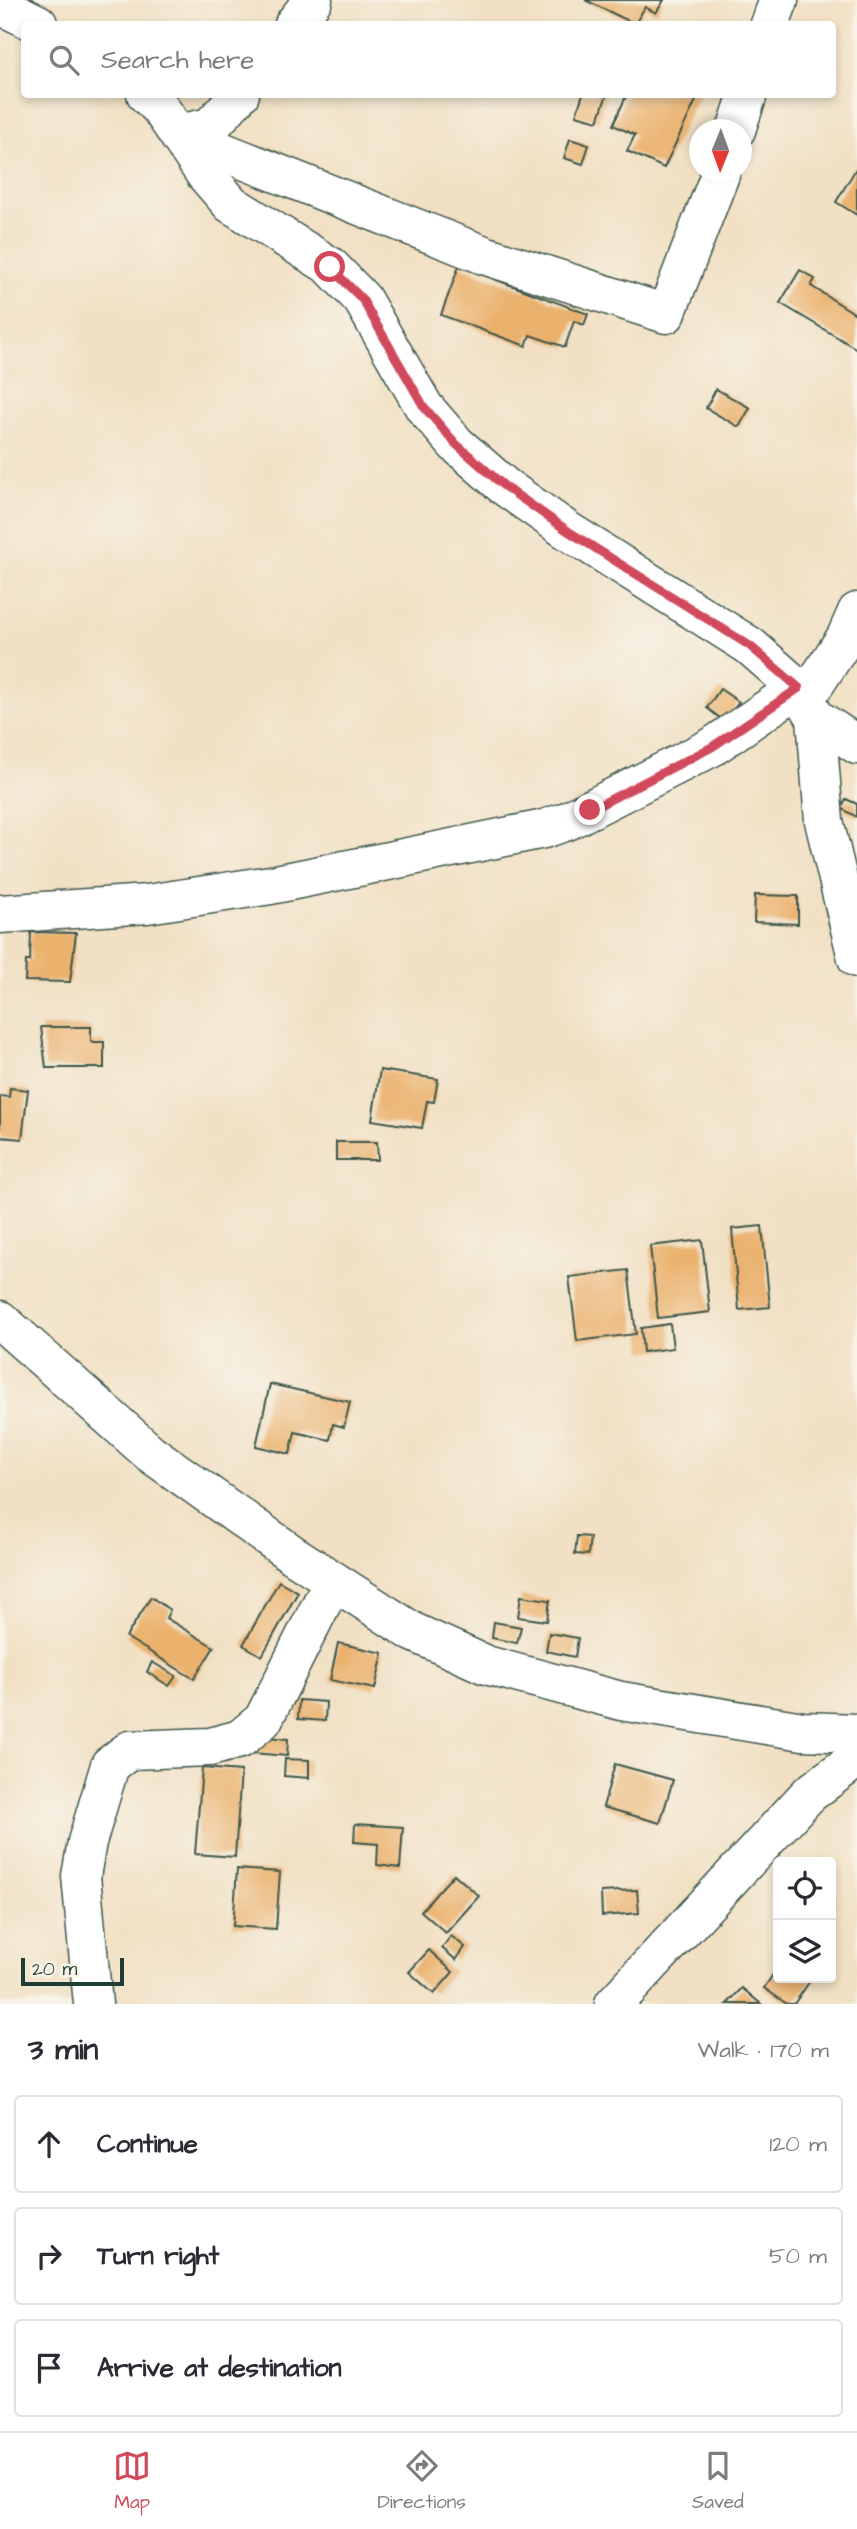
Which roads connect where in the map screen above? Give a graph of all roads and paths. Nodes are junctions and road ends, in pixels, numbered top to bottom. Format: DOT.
graph roads {
  1 [pos="313,0"];
  2 [pos="779,0"];
  3 [pos="0,5"];
  4 [pos="32,21"];
  5 [pos="296,21"];
  6 [pos="771,21"];
  7 [pos="150,98"];
  8 [pos="236,98"];
  9 [pos="747,98"];
  10 [pos="740,119"];
  11 [pos="177,134"];
  12 [pos="717,182"];
  13 [pos="857,612"];
  14 [pos="807,703"];
  15 [pos="857,745"];
  16 [pos="0,914"];
  17 [pos="857,958"];
  18 [pos="0,1320"];
  19 [pos="333,1581"];
  20 [pos="803,1731"];
  21 [pos="857,1733"];
  22 [pos="857,1758"];
  23 [pos="809,1794"];
  24 [pos="93,2004"];
  25 [pos="614,2004"];
  1 -- 5 [label="street"];
  2 -- 6 [label="street"];
  3 -- 4 [label="street"];
  7 -- 11 [label="street"];
  8 -- 11 [label="street"];
  9 -- 10 [label="street"];
  11 -- 12 [label="street"];
  11 -- 14 [label="street"];
  13 -- 14 [label="street"];
  14 -- 15 [label="street"];
  14 -- 16 [label="street"];
  14 -- 17 [label="street"];
  18 -- 19 [label="street"];
  19 -- 20 [label="street"];
  19 -- 24 [label="street"];
  20 -- 21 [label="street"];
  20 -- 23 [label="street"];
  22 -- 23 [label="street"];
  23 -- 25 [label="street"];
}
